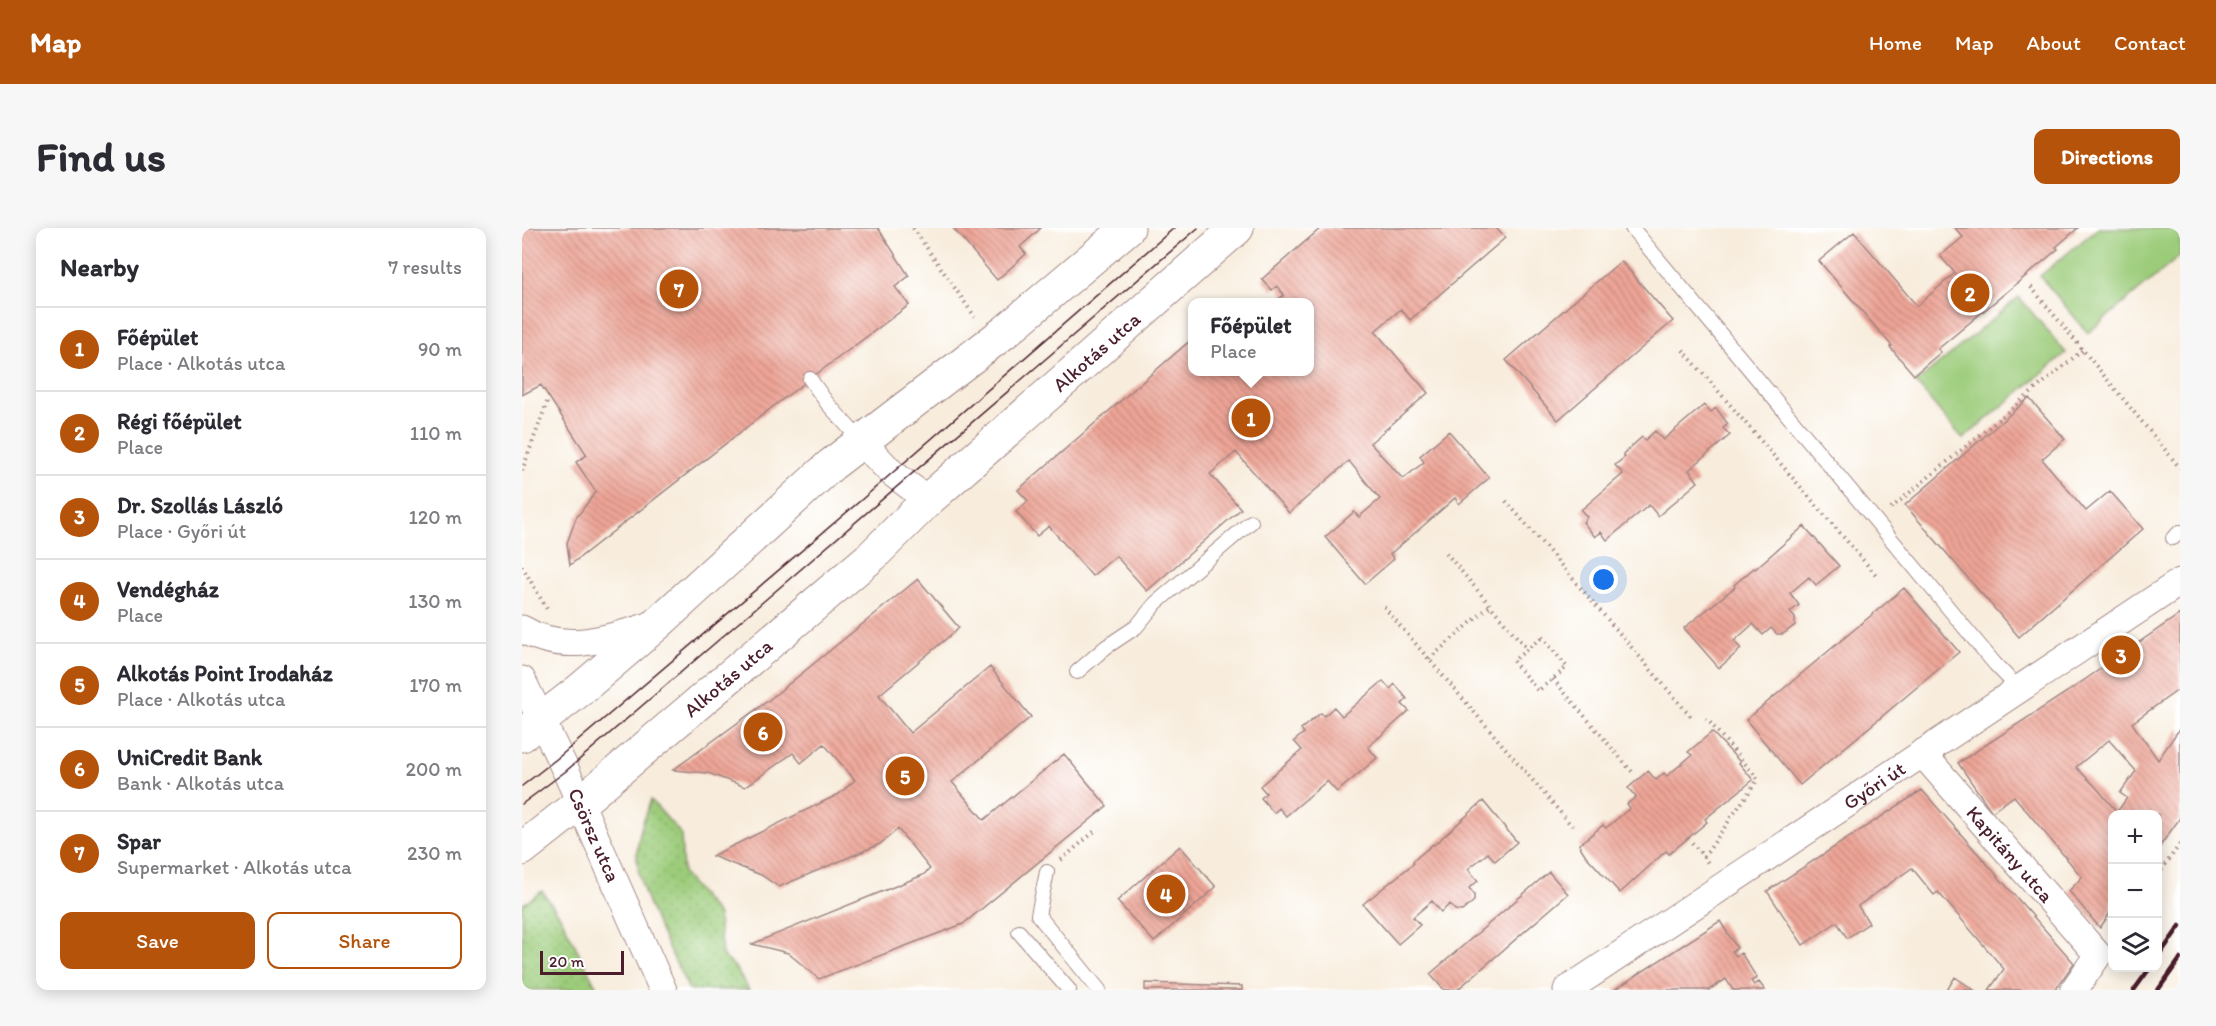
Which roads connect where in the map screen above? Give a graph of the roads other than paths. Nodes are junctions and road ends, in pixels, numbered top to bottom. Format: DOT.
graph roads {
  1 [pos="1128,228"];
  2 [pos="1237,228"];
  3 [pos="1632,228"];
  4 [pos="810,379"];
  5 [pos="861,441"];
  6 [pos="928,500"];
  7 [pos="1251,522"];
  8 [pos="2180,582"];
  9 [pos="657,624"];
  10 [pos="522,629"];
  11 [pos="1077,672"];
  12 [pos="522,680"];
  13 [pos="2020,690"];
  14 [pos="532,728"];
  15 [pos="1922,753"];
  16 [pos="579,804"];
  17 [pos="522,849"];
  18 [pos="1047,872"];
  19 [pos="1019,932"];
  20 [pos="663,990"];
  21 [pos="1069,990"];
  22 [pos="1099,990"];
  23 [pos="1567,990"];
  24 [pos="2074,990"];
  1 -- 5 [label="main road"];
  2 -- 6 [label="main road, Alkotás utca"];
  3 -- 13 [label="lane"];
  4 -- 5 [label="lane"];
  5 -- 6 [label="street"];
  5 -- 9 [label="main road"];
  6 -- 16 [label="main road, Alkotás utca"];
  7 -- 11 [label="lane"];
  8 -- 13 [label="street, Győri út"];
  9 -- 10 [label="street"];
  9 -- 14 [label="main road"];
  12 -- 14 [label="street, Csörsz utca"];
  13 -- 15 [label="street, Győri út"];
  14 -- 16 [label="street, Csörsz utca"];
  15 -- 23 [label="street, Győri út"];
  15 -- 24 [label="street, Kapitány utca"];
  16 -- 17 [label="main road, Alkotás utca"];
  16 -- 20 [label="street, Csörsz utca"];
  18 -- 22 [label="lane"];
  19 -- 21 [label="lane"];
}
